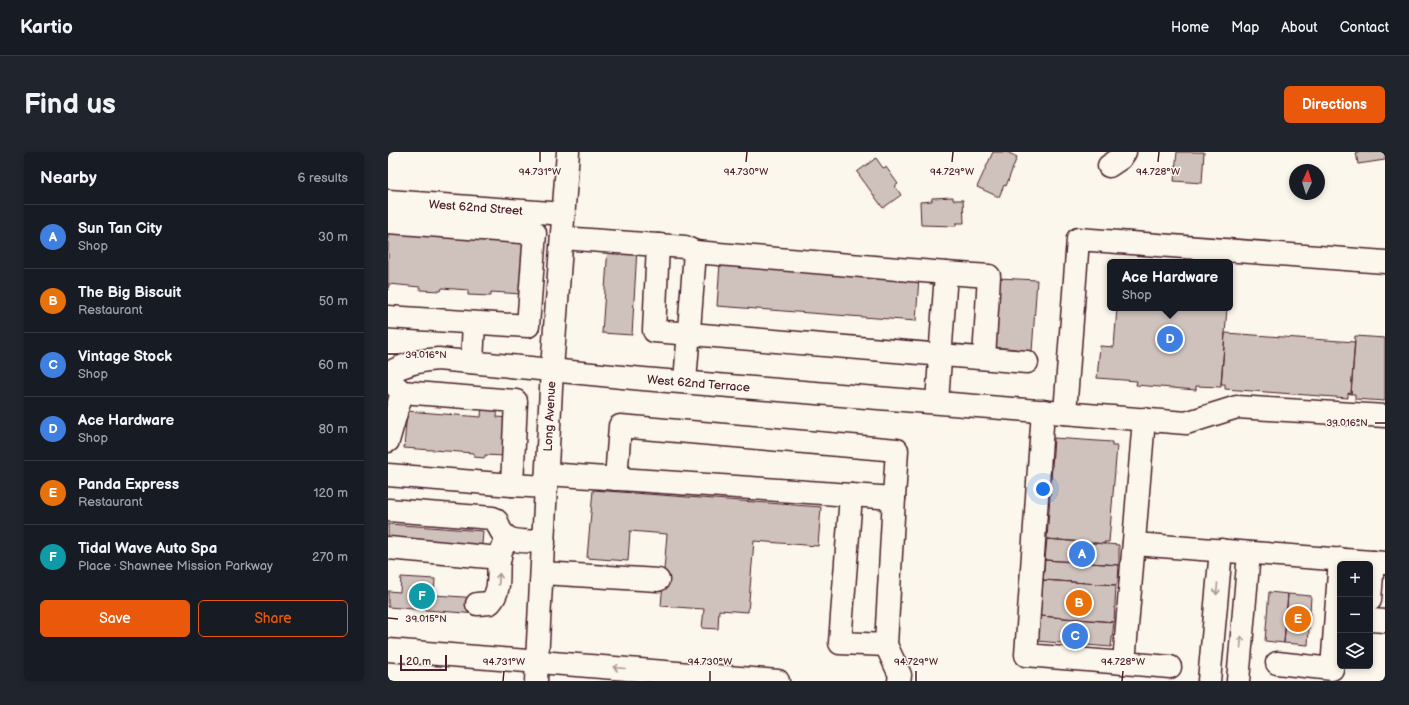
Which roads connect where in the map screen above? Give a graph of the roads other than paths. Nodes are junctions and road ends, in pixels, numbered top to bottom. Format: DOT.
graph roads {
  1 [pos="568,152"];
  2 [pos="1125,152"];
  3 [pos="1108,166"];
  4 [pos="388,201"];
  5 [pos="564,214"];
  6 [pos="388,222"];
  7 [pos="562,238"];
  8 [pos="658,245"];
  9 [pos="695,252"];
  10 [pos="1385,262"];
  11 [pos="946,273"];
  12 [pos="388,317"];
  13 [pos="474,323"];
  14 [pos="689,333"];
  15 [pos="940,355"];
  16 [pos="984,358"];
  17 [pos="472,362"];
  18 [pos="1027,362"];
  19 [pos="552,369"];
  20 [pos="388,373"];
  21 [pos="685,382"];
  22 [pos="395,385"];
  23 [pos="937,402"];
  24 [pos="1042,411"];
  25 [pos="1065,412"];
  26 [pos="1385,416"];
  27 [pos="1144,419"];
  28 [pos="388,441"];
  29 [pos="388,475"];
  30 [pos="616,479"];
  31 [pos="547,481"];
  32 [pos="512,485"];
  33 [pos="851,494"];
  34 [pos="894,498"];
  35 [pos="388,510"];
  36 [pos="477,517"];
  37 [pos="388,518"];
  38 [pos="544,542"];
  39 [pos="1134,544"];
  40 [pos="388,548"];
  41 [pos="504,548"];
  42 [pos="1221,550"];
  43 [pos="1249,552"];
  44 [pos="1340,559"];
  45 [pos="1379,563"];
  46 [pos="542,573"];
  47 [pos="658,580"];
  48 [pos="1371,597"];
  49 [pos="478,604"];
  50 [pos="1373,620"];
  51 [pos="1385,621"];
  52 [pos="886,645"];
  53 [pos="388,650"];
  54 [pos="1124,663"];
  55 [pos="1277,663"];
  56 [pos="1170,667"];
  57 [pos="537,671"];
  58 [pos="778,681"];
  59 [pos="899,681"];
  60 [pos="1209,681"];
  61 [pos="1238,681"];
  1 -- 5 [label="main road, Long Avenue"];
  2 -- 3 [label="main road"];
  4 -- 5 [label="main road, West 62nd Street"];
  5 -- 7 [label="main road, Long Avenue"];
  6 -- 13 [label="main road"];
  7 -- 8 [label="main road"];
  7 -- 19 [label="main road, Long Avenue"];
  8 -- 9 [label="main road"];
  8 -- 14 [label="main road"];
  9 -- 11 [label="main road"];
  9 -- 14 [label="main road"];
  10 -- 25 [label="main road"];
  11 -- 15 [label="main road"];
  11 -- 16 [label="main road"];
  12 -- 13 [label="main road"];
  13 -- 17 [label="main road"];
  14 -- 15 [label="main road"];
  14 -- 21 [label="main road"];
  15 -- 16 [label="main road"];
  15 -- 23 [label="main road"];
  16 -- 18 [label="main road"];
  17 -- 19 [label="main road, West 62nd Terrace"];
  17 -- 20 [label="main road, West 62nd Terrace"];
  19 -- 21 [label="main road, West 62nd Terrace"];
  19 -- 31 [label="main road, Long Avenue"];
  21 -- 23 [label="main road, West 62nd Terrace"];
  22 -- 28 [label="main road"];
  22 -- 32 [label="main road"];
  23 -- 24 [label="main road, West 62nd Terrace"];
  24 -- 25 [label="main road, West 62nd Terrace"];
  24 -- 54 [label="main road"];
  25 -- 27 [label="main road, West 62nd Terrace"];
  26 -- 27 [label="main road, West 62nd Terrace"];
  27 -- 39 [label="main road"];
  29 -- 32 [label="main road"];
  30 -- 31 [label="main road"];
  30 -- 33 [label="main road"];
  30 -- 34 [label="main road"];
  31 -- 32 [label="main road"];
  31 -- 38 [label="main road, Long Avenue"];
  33 -- 34 [label="main road"];
  33 -- 52 [label="main road"];
  34 -- 52 [label="main road"];
  35 -- 36 [label="main road"];
  36 -- 37 [label="main road"];
  36 -- 41 [label="main road"];
  38 -- 41 [label="main road"];
  38 -- 46 [label="main road, Long Avenue"];
  39 -- 42 [label="main road"];
  39 -- 54 [label="main road"];
  40 -- 41 [label="main road"];
  49 -- 41 [label="main road, one-way"];
  42 -- 43 [label="main road"];
  42 -- 60 [label="main road, one-way"];
  43 -- 44 [label="main road"];
  61 -- 43 [label="main road, one-way"];
  44 -- 45 [label="main road"];
  44 -- 55 [label="main road"];
  45 -- 48 [label="main road"];
  46 -- 47 [label="main road"];
  46 -- 57 [label="main road, Long Avenue"];
  50 -- 51 [label="main road"];
  52 -- 59 [label="main road"];
  53 -- 57 [label="main road"];
  54 -- 56 [label="main road"];
  58 -- 57 [label="main road, one-way"];
}
